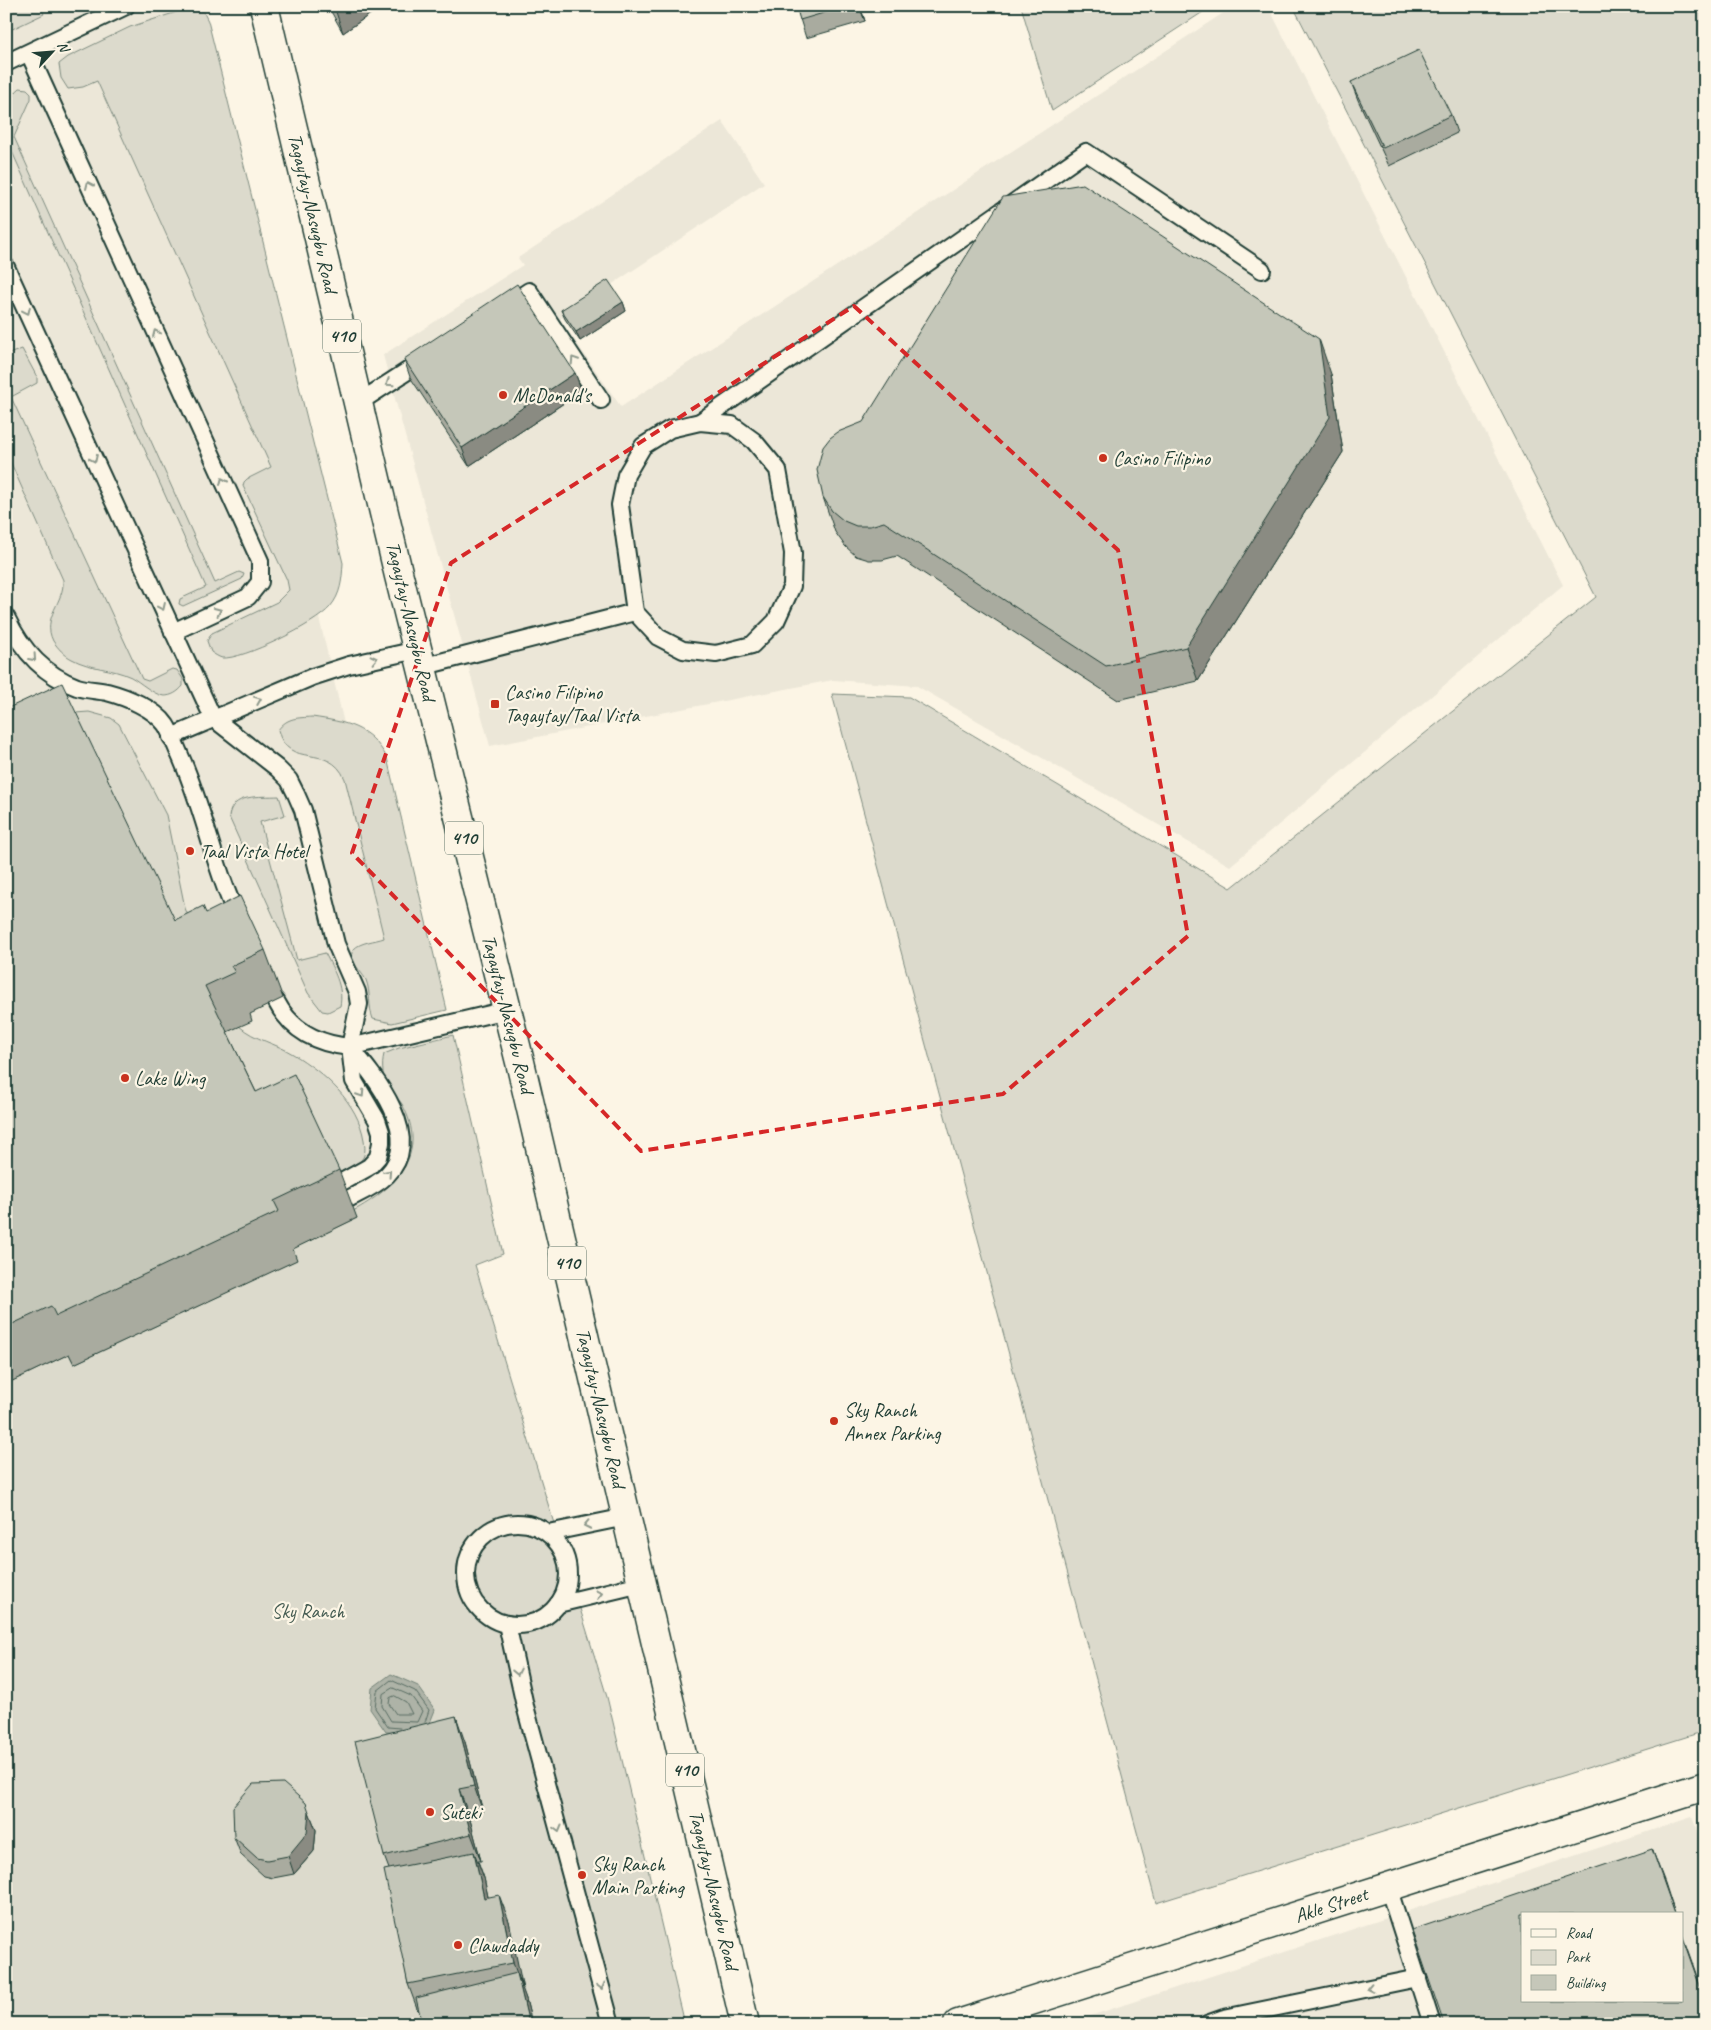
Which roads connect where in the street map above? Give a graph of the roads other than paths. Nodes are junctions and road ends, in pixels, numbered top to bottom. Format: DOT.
graph roads {
  1 [pos="126,6"];
  2 [pos="264,6"];
  3 [pos="29,53"];
  4 [pos="6,63"];
  5 [pos="6,267"];
  6 [pos="1262,270"];
  7 [pos="488,317"];
  8 [pos="440,350"];
  9 [pos="601,400"];
  10 [pos="358,403"];
  11 [pos="700,422"];
  12 [pos="635,612"];
  13 [pos="6,617"];
  14 [pos="173,632"];
  15 [pos="419,658"];
  16 [pos="212,718"];
  17 [pos="172,737"];
  18 [pos="248,939"];
  19 [pos="276,1001"];
  20 [pos="507,1010"];
  21 [pos="350,1047"];
  22 [pos="340,1183"];
  23 [pos="348,1199"];
  24 [pos="626,1517"];
  25 [pos="548,1534"];
  26 [pos="641,1584"];
  27 [pos="558,1604"];
  28 [pos="507,1624"];
  29 [pos="1705,1786"];
  30 [pos="1388,1886"];
  31 [pos="1418,1978"];
  32 [pos="611,2024"];
  33 [pos="746,2024"];
  34 [pos="958,2024"];
  35 [pos="1207,2024"];
  36 [pos="1432,2024"];
  1 -- 3 [label="lane"];
  2 -- 10 [label="main road, Tagaytay-Nasugbu Road / 410"];
  3 -- 4 [label="lane"];
  14 -- 3 [label="lane, one-way"];
  5 -- 14 [label="lane, one-way"];
  6 -- 11 [label="lane"];
  9 -- 7 [label="lane, one-way"];
  8 -- 10 [label="lane, one-way"];
  10 -- 15 [label="main road, Tagaytay-Nasugbu Road / 410"];
  11 -- 12 [label="lane"];
  11 -- 12 [label="lane"];
  12 -- 15 [label="lane"];
  13 -- 17 [label="lane, one-way"];
  14 -- 16 [label="lane"];
  16 -- 15 [label="lane, one-way"];
  15 -- 20 [label="main road, Tagaytay-Nasugbu Road / 410"];
  16 -- 17 [label="lane"];
  16 -- 21 [label="lane"];
  17 -- 18 [label="lane"];
  19 -- 21 [label="lane"];
  20 -- 21 [label="lane"];
  20 -- 24 [label="main road, Tagaytay-Nasugbu Road / 410"];
  21 -- 22 [label="lane, one-way"];
  23 -- 21 [label="lane, one-way"];
  24 -- 25 [label="lane, one-way"];
  24 -- 26 [label="main road, Tagaytay-Nasugbu Road / 410"];
  25 -- 27 [label="lane"];
  25 -- 28 [label="lane"];
  27 -- 26 [label="lane, one-way"];
  26 -- 33 [label="main road, Tagaytay-Nasugbu Road / 410"];
  27 -- 28 [label="lane"];
  28 -- 32 [label="lane, one-way"];
  29 -- 30 [label="main road, Akle Street"];
  30 -- 31 [label="lane"];
  30 -- 34 [label="main road, Akle Street"];
  31 -- 35 [label="lane, one-way"];
  31 -- 36 [label="lane"];
}
